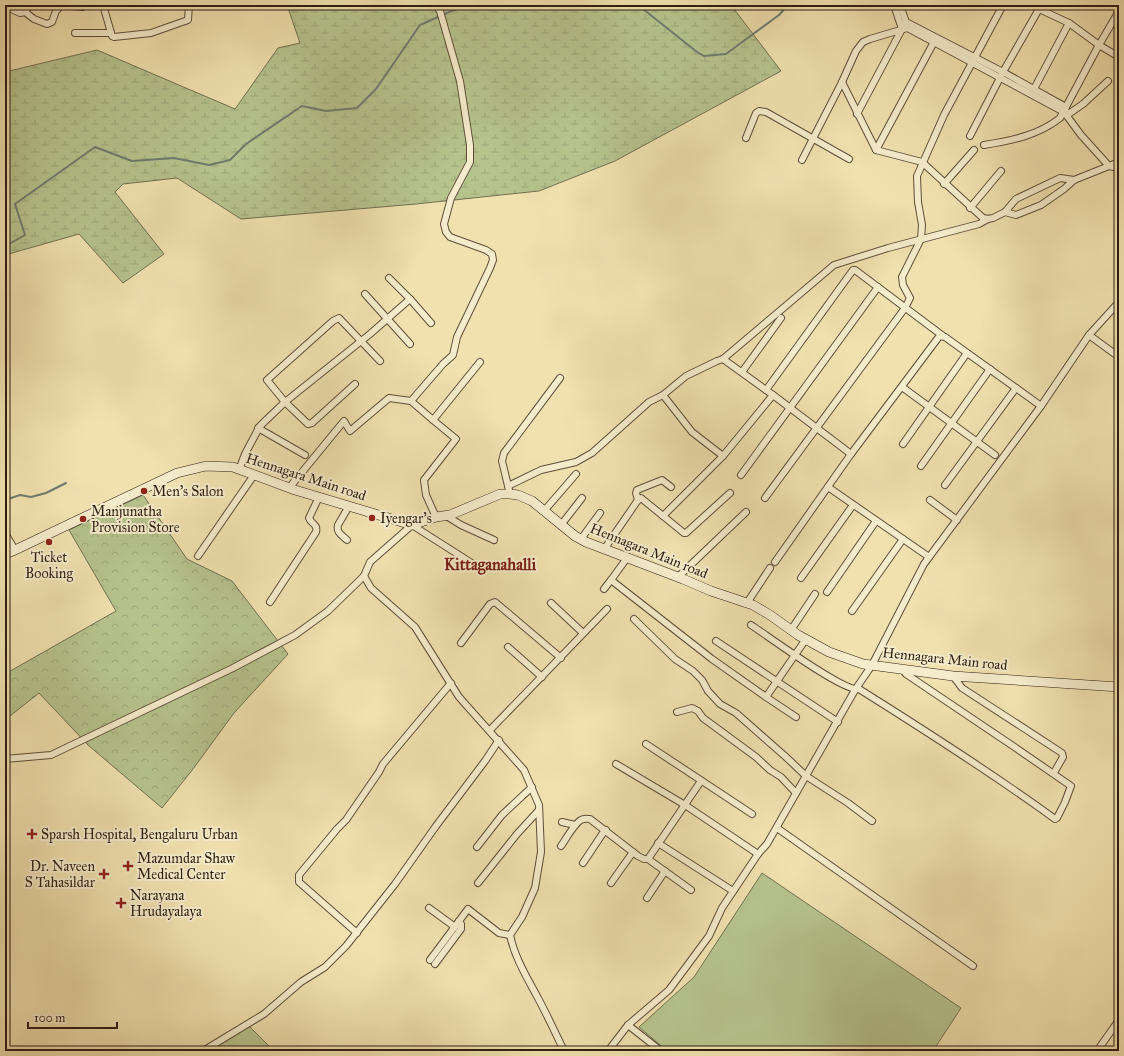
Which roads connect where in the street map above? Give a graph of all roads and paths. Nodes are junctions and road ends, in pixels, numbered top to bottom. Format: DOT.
graph roads {
  1 [pos="30,5"];
  2 [pos="103,5"];
  3 [pos="189,5"];
  4 [pos="436,5"];
  5 [pos="894,5"];
  6 [pos="900,5"];
  7 [pos="1003,5"];
  8 [pos="5,6"];
  9 [pos="82,7"];
  10 [pos="1036,7"];
  11 [pos="1119,11"];
  12 [pos="25,12"];
  13 [pos="1069,23"];
  14 [pos="904,26"];
  15 [pos="75,33"];
  16 [pos="112,33"];
  17 [pos="935,40"];
  18 [pos="1099,45"];
  19 [pos="1119,57"];
  20 [pos="974,59"];
  21 [pos="1002,75"];
  22 [pos="1108,81"];
  23 [pos="842,82"];
  24 [pos="1034,89"];
  25 [pos="1065,110"];
  26 [pos="857,114"];
  27 [pos="970,136"];
  28 [pos="746,138"];
  29 [pos="813,138"];
  30 [pos="984,145"];
  31 [pos="876,150"];
  32 [pos="974,150"];
  33 [pos="849,158"];
  34 [pos="802,160"];
  35 [pos="922,162"];
  36 [pos="1119,162"];
  37 [pos="1109,166"];
  38 [pos="1119,168"];
  39 [pos="1001,172"];
  40 [pos="1074,180"];
  41 [pos="944,184"];
  42 [pos="970,208"];
  43 [pos="1005,212"];
  44 [pos="988,219"];
  45 [pos="921,239"];
  46 [pos="389,278"];
  47 [pos="878,287"];
  48 [pos="365,294"];
  49 [pos="410,299"];
  50 [pos="1119,302"];
  51 [pos="905,308"];
  52 [pos="781,318"];
  53 [pos="386,319"];
  54 [pos="430,323"];
  55 [pos="1089,335"];
  56 [pos="942,336"];
  57 [pos="361,340"];
  58 [pos="410,344"];
  59 [pos="967,353"];
  60 [pos="1119,357"];
  61 [pos="723,359"];
  62 [pos="380,361"];
  63 [pos="480,362"];
  64 [pos="990,369"];
  65 [pos="742,372"];
  66 [pos="560,378"];
  67 [pos="355,384"];
  68 [pos="902,386"];
  69 [pos="1016,388"];
  70 [pos="766,390"];
  71 [pos="663,395"];
  72 [pos="773,395"];
  73 [pos="411,401"];
  74 [pos="285,402"];
  75 [pos="1041,406"];
  76 [pos="929,407"];
  77 [pos="789,408"];
  78 [pos="433,420"];
  79 [pos="952,423"];
  80 [pos="258,428"];
  81 [pos="816,428"];
  82 [pos="977,442"];
  83 [pos="902,444"];
  84 [pos="851,454"];
  85 [pos="305,455"];
  86 [pos="995,455"];
  87 [pos="723,456"];
  88 [pos="921,466"];
  89 [pos="239,470"];
  90 [pos="576,474"];
  91 [pos="254,475"];
  92 [pos="741,475"];
  93 [pos="945,485"];
  94 [pos="828,487"];
  95 [pos="289,488"];
  96 [pos="671,488"];
  97 [pos="509,490"];
  98 [pos="730,493"];
  99 [pos="319,497"];
  100 [pos="582,498"];
  101 [pos="765,498"];
  102 [pos="638,500"];
  103 [pos="930,500"];
  104 [pos="853,505"];
  105 [pos="349,506"];
  106 [pos="544,511"];
  107 [pos="746,512"];
  108 [pos="600,513"];
  109 [pos="440,516"];
  110 [pos="663,516"];
  111 [pos="957,520"];
  112 [pos="876,521"];
  113 [pos="412,524"];
  114 [pos="561,525"];
  115 [pos="5,533"];
  116 [pos="581,539"];
  117 [pos="903,539"];
  118 [pos="347,540"];
  119 [pos="494,540"];
  120 [pos="605,548"];
  121 [pos="15,550"];
  122 [pos="5,554"];
  123 [pos="198,556"];
  124 [pos="929,557"];
  125 [pos="627,558"];
  126 [pos="775,562"];
  127 [pos="770,568"];
  128 [pos="480,569"];
  129 [pos="364,576"];
  130 [pos="678,577"];
  131 [pos="801,578"];
  132 [pos="610,580"];
  133 [pos="604,588"];
  134 [pos="827,592"];
  135 [pos="815,594"];
  136 [pos="270,602"];
  137 [pos="551,603"];
  138 [pos="747,603"];
  139 [pos="607,609"];
  140 [pos="852,611"];
  141 [pos="634,619"];
  142 [pos="751,626"];
  143 [pos="791,630"];
  144 [pos="583,633"];
  145 [pos="716,640"];
  146 [pos="806,640"];
  147 [pos="461,643"];
  148 [pos="508,647"];
  149 [pos="795,656"];
  150 [pos="561,658"];
  151 [pos="872,665"];
  152 [pos="903,670"];
  153 [pos="953,676"];
  154 [pos="542,677"];
  155 [pos="777,682"];
  156 [pos="451,683"];
  157 [pos="1119,687"];
  158 [pos="855,690"];
  159 [pos="766,697"];
  160 [pos="677,712"];
  161 [pos="796,716"];
  162 [pos="838,722"];
  163 [pos="490,730"];
  164 [pos="499,740"];
  165 [pos="646,744"];
  166 [pos="5,759"];
  167 [pos="616,764"];
  168 [pos="1055,771"];
  169 [pos="806,776"];
  170 [pos="701,781"];
  171 [pos="532,787"];
  172 [pos="796,793"];
  173 [pos="685,805"];
  174 [pos="539,810"];
  175 [pos="752,814"];
  176 [pos="562,822"];
  177 [pos="872,822"];
  178 [pos="575,825"];
  179 [pos="777,828"];
  180 [pos="606,830"];
  181 [pos="658,843"];
  182 [pos="477,846"];
  183 [pos="561,846"];
  184 [pos="633,852"];
  185 [pos="758,854"];
  186 [pos="648,859"];
  187 [pos="583,863"];
  188 [pos="665,871"];
  189 [pos="478,883"];
  190 [pos="611,883"];
  191 [pos="692,890"];
  192 [pos="733,891"];
  193 [pos="647,898"];
  194 [pos="429,908"];
  195 [pos="459,921"];
  196 [pos="455,927"];
  197 [pos="357,933"];
  198 [pos="510,935"];
  199 [pos="973,966"];
  200 [pos="1119,1020"];
  201 [pos="628,1025"];
  202 [pos="203,1051"];
  203 [pos="564,1051"];
  204 [pos="608,1051"];
  205 [pos="661,1051"];
  206 [pos="1097,1051"];
  1 -- 12 [label="street"];
  2 -- 16 [label="street"];
  3 -- 16 [label="street"];
  4 -- 73 [label="street"];
  5 -- 14 [label="street"];
  6 -- 14 [label="street"];
  7 -- 20 [label="street"];
  8 -- 12 [label="street"];
  9 -- 12 [label="street"];
  10 -- 13 [label="street"];
  10 -- 21 [label="street"];
  11 -- 18 [label="street"];
  13 -- 18 [label="street"];
  13 -- 24 [label="street"];
  14 -- 17 [label="street"];
  14 -- 23 [label="street"];
  14 -- 26 [label="street"];
  15 -- 16 [label="street"];
  17 -- 20 [label="street"];
  17 -- 31 [label="street"];
  18 -- 19 [label="street"];
  18 -- 25 [label="street"];
  20 -- 21 [label="street"];
  20 -- 35 [label="street"];
  21 -- 24 [label="street"];
  21 -- 25 [label="street"];
  21 -- 27 [label="street"];
  22 -- 25 [label="street"];
  23 -- 26 [label="street"];
  23 -- 29 [label="street"];
  24 -- 25 [label="street"];
  25 -- 30 [label="street"];
  25 -- 37 [label="street"];
  26 -- 31 [label="street"];
  28 -- 29 [label="street"];
  29 -- 33 [label="street"];
  29 -- 34 [label="street"];
  31 -- 35 [label="street"];
  32 -- 41 [label="street"];
  35 -- 41 [label="street"];
  35 -- 45 [label="street"];
  36 -- 37 [label="street"];
  37 -- 38 [label="street"];
  37 -- 40 [label="street"];
  39 -- 42 [label="street"];
  40 -- 43 [label="street"];
  40 -- 43 [label="street"];
  41 -- 42 [label="street"];
  42 -- 44 [label="street"];
  43 -- 44 [label="street"];
  44 -- 45 [label="street"];
  45 -- 51 [label="street"];
  45 -- 61 [label="street"];
  46 -- 49 [label="street"];
  47 -- 51 [label="street"];
  47 -- 70 [label="street"];
  47 -- 77 [label="street"];
  48 -- 53 [label="street"];
  49 -- 53 [label="street"];
  49 -- 54 [label="street"];
  50 -- 55 [label="street"];
  51 -- 56 [label="street"];
  51 -- 81 [label="street"];
  52 -- 65 [label="street"];
  53 -- 57 [label="street"];
  53 -- 58 [label="street"];
  55 -- 60 [label="street"];
  55 -- 75 [label="street"];
  56 -- 59 [label="street"];
  56 -- 68 [label="street"];
  57 -- 62 [label="street"];
  57 -- 74 [label="street"];
  57 -- 74 [label="street"];
  59 -- 64 [label="street"];
  59 -- 76 [label="street"];
  61 -- 65 [label="street"];
  61 -- 71 [label="street"];
  63 -- 78 [label="street"];
  64 -- 69 [label="street"];
  64 -- 79 [label="street"];
  65 -- 70 [label="street"];
  66 -- 97 [label="street"];
  67 -- 74 [label="street"];
  68 -- 76 [label="street"];
  68 -- 84 [label="street"];
  69 -- 75 [label="street"];
  69 -- 82 [label="street"];
  70 -- 72 [label="street"];
  71 -- 87 [label="street"];
  71 -- 97 [label="street"];
  72 -- 77 [label="street"];
  72 -- 87 [label="street"];
  73 -- 78 [label="street"];
  73 -- 95 [label="street"];
  74 -- 80 [label="street"];
  75 -- 111 [label="street"];
  76 -- 79 [label="street"];
  76 -- 83 [label="street"];
  77 -- 81 [label="street"];
  77 -- 92 [label="street"];
  78 -- 109 [label="street"];
  79 -- 82 [label="street"];
  79 -- 88 [label="street"];
  80 -- 85 [label="street"];
  80 -- 89 [label="street"];
  81 -- 84 [label="street"];
  81 -- 101 [label="street"];
  82 -- 86 [label="street"];
  82 -- 93 [label="street"];
  84 -- 94 [label="street"];
  87 -- 110 [label="street"];
  89 -- 91 [label="street, Hennagara Main road"];
  89 -- 121 [label="street, Hennagara Main road"];
  90 -- 106 [label="street"];
  91 -- 95 [label="street, Hennagara Main road"];
  91 -- 123 [label="street"];
  94 -- 104 [label="street"];
  94 -- 126 [label="street"];
  95 -- 99 [label="street, Hennagara Main road"];
  96 -- 102 [label="street"];
  97 -- 106 [label="street, Hennagara Main road"];
  97 -- 109 [label="street, Hennagara Main road"];
  98 -- 110 [label="street"];
  99 -- 105 [label="street, Hennagara Main road"];
  99 -- 136 [label="street"];
  100 -- 114 [label="street"];
  102 -- 110 [label="street"];
  102 -- 120 [label="street"];
  103 -- 111 [label="street"];
  104 -- 112 [label="street"];
  104 -- 131 [label="street"];
  105 -- 113 [label="street, Hennagara Main road"];
  105 -- 118 [label="street"];
  106 -- 114 [label="street, Hennagara Main road"];
  107 -- 130 [label="street"];
  108 -- 116 [label="street"];
  109 -- 113 [label="street, Hennagara Main road"];
  109 -- 119 [label="street"];
  111 -- 124 [label="street"];
  112 -- 117 [label="street"];
  112 -- 134 [label="street"];
  113 -- 128 [label="street"];
  113 -- 129 [label="street"];
  114 -- 116 [label="street, Hennagara Main road"];
  115 -- 121 [label="street"];
  116 -- 120 [label="street, Hennagara Main road"];
  117 -- 124 [label="street"];
  117 -- 140 [label="street"];
  120 -- 125 [label="street, Hennagara Main road"];
  121 -- 122 [label="street, Hennagara Main road"];
  124 -- 151 [label="street"];
  125 -- 130 [label="street, Hennagara Main road"];
  125 -- 132 [label="street"];
  127 -- 138 [label="street"];
  129 -- 156 [label="street"];
  129 -- 166 [label="street"];
  130 -- 138 [label="street, Hennagara Main road"];
  132 -- 133 [label="street"];
  132 -- 159 [label="street"];
  135 -- 143 [label="street"];
  137 -- 144 [label="street"];
  138 -- 143 [label="street, Hennagara Main road"];
  139 -- 144 [label="street"];
  141 -- 169 [label="street"];
  142 -- 149 [label="street"];
  143 -- 146 [label="street, Hennagara Main road"];
  144 -- 150 [label="street"];
  145 -- 155 [label="street"];
  146 -- 149 [label="street"];
  146 -- 151 [label="street, Hennagara Main road"];
  147 -- 150 [label="street"];
  148 -- 154 [label="street"];
  149 -- 155 [label="street"];
  149 -- 158 [label="street"];
  150 -- 154 [label="street"];
  151 -- 152 [label="street, Hennagara Main road"];
  151 -- 158 [label="street"];
  152 -- 153 [label="street, Hennagara Main road"];
  152 -- 158 [label="street"];
  153 -- 157 [label="street, Hennagara Main road"];
  153 -- 168 [label="street"];
  154 -- 163 [label="street"];
  155 -- 159 [label="street"];
  155 -- 162 [label="street"];
  156 -- 163 [label="street"];
  156 -- 197 [label="street"];
  158 -- 162 [label="street"];
  159 -- 161 [label="street"];
  160 -- 172 [label="street"];
  162 -- 169 [label="street"];
  163 -- 164 [label="street"];
  164 -- 171 [label="street"];
  164 -- 197 [label="street"];
  165 -- 170 [label="street"];
  167 -- 173 [label="street"];
  169 -- 172 [label="street"];
  169 -- 177 [label="street"];
  170 -- 173 [label="street"];
  170 -- 175 [label="street"];
  171 -- 174 [label="street"];
  171 -- 182 [label="street"];
  172 -- 179 [label="street"];
  173 -- 181 [label="street"];
  173 -- 185 [label="street"];
  174 -- 189 [label="street"];
  174 -- 198 [label="street"];
  176 -- 178 [label="street"];
  178 -- 180 [label="street"];
  178 -- 183 [label="street"];
  179 -- 185 [label="street"];
  179 -- 199 [label="street"];
  180 -- 184 [label="street"];
  180 -- 187 [label="street"];
  181 -- 186 [label="street"];
  181 -- 192 [label="street"];
  184 -- 186 [label="street"];
  184 -- 190 [label="street"];
  185 -- 192 [label="street"];
  186 -- 188 [label="street"];
  188 -- 191 [label="street"];
  188 -- 193 [label="street"];
  192 -- 201 [label="street"];
  194 -- 196 [label="street"];
  195 -- 196 [label="street"];
  195 -- 196 [label="street"];
  195 -- 198 [label="street"];
  197 -- 202 [label="street"];
  198 -- 203 [label="street"];
  200 -- 206 [label="street"];
  201 -- 204 [label="street"];
  201 -- 205 [label="street"];
}
